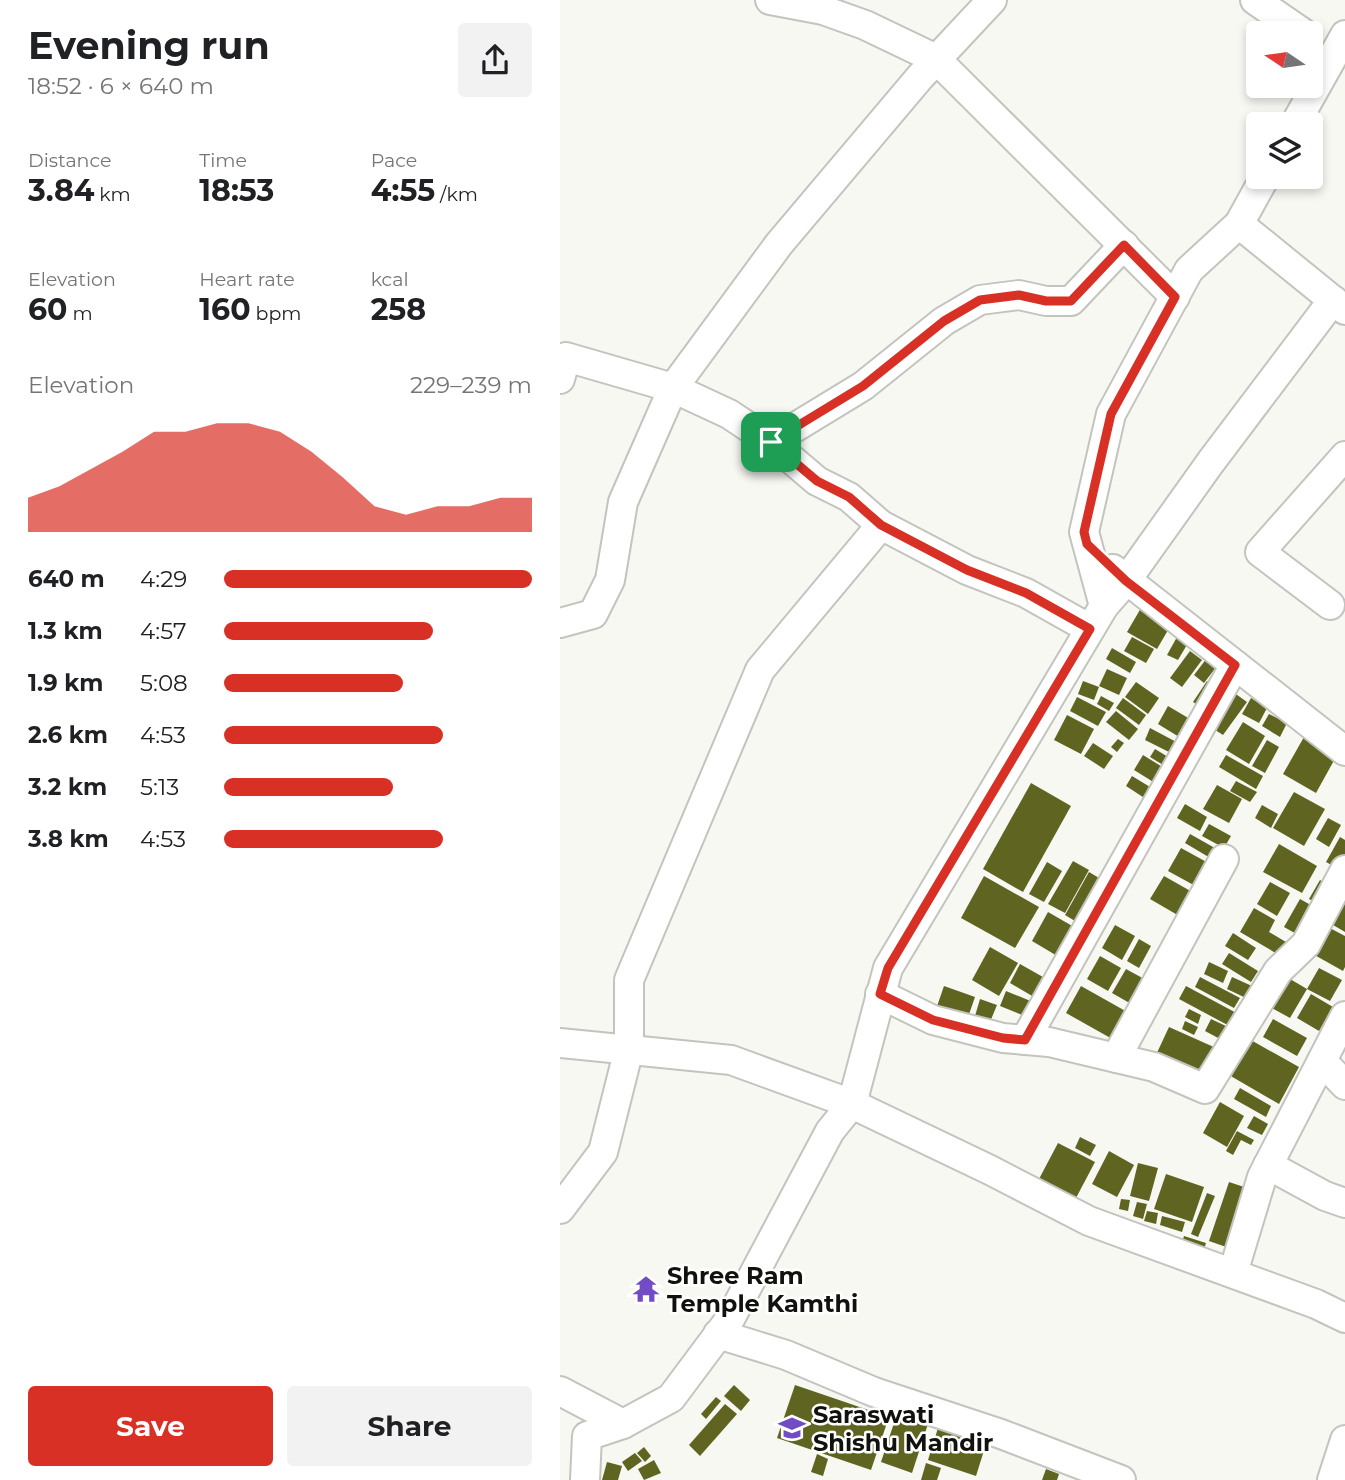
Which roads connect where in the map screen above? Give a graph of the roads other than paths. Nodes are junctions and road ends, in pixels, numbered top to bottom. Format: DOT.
graph roads {
  1 [pos="770,0"];
  2 [pos="992,0"];
  3 [pos="1255,0"];
  4 [pos="1286,21"];
  5 [pos="1339,45"];
  6 [pos="936,59"];
  7 [pos="1302,112"];
  8 [pos="1258,189"];
  9 [pos="1238,225"];
  10 [pos="1124,245"];
  11 [pos="1175,297"];
  12 [pos="1339,305"];
  13 [pos="560,379"];
  14 [pos="673,388"];
  15 [pos="771,442"];
  16 [pos="1345,456"];
  17 [pos="881,525"];
  18 [pos="1087,544"];
  19 [pos="1126,581"];
  20 [pos="1331,605"];
  21 [pos="1097,618"];
  22 [pos="560,623"];
  23 [pos="1235,665"];
  24 [pos="1345,751"];
  25 [pos="1224,859"];
  26 [pos="1345,870"];
  27 [pos="880,994"];
  28 [pos="1345,1016"];
  29 [pos="1025,1040"];
  30 [pos="560,1043"];
  31 [pos="629,1049"];
  32 [pos="1116,1058"];
  33 [pos="1322,1061"];
  34 [pos="1345,1085"];
  35 [pos="852,1104"];
  36 [pos="1268,1165"];
  37 [pos="1345,1203"];
  38 [pos="560,1209"];
  39 [pos="1233,1273"];
  40 [pos="1345,1318"];
  41 [pos="718,1334"];
  42 [pos="560,1391"];
  43 [pos="623,1424"];
  44 [pos="1345,1440"];
  45 [pos="578,1477"];
  46 [pos="1121,1480"];
  47 [pos="1332,1480"];
  1 -- 6 [label="street"];
  2 -- 6 [label="street"];
  3 -- 4 [label="street"];
  5 -- 7 [label="street"];
  6 -- 10 [label="street"];
  6 -- 14 [label="street"];
  8 -- 9 [label="street"];
  9 -- 11 [label="street"];
  9 -- 12 [label="street"];
  10 -- 11 [label="street"];
  10 -- 15 [label="street"];
  11 -- 18 [label="street"];
  12 -- 19 [label="street"];
  13 -- 14 [label="street"];
  14 -- 15 [label="street"];
  14 -- 22 [label="street"];
  15 -- 17 [label="street"];
  16 -- 20 [label="street"];
  17 -- 21 [label="street"];
  17 -- 31 [label="street"];
  18 -- 19 [label="street"];
  18 -- 21 [label="street"];
  19 -- 21 [label="street"];
  19 -- 23 [label="street"];
  21 -- 27 [label="street"];
  23 -- 24 [label="street"];
  23 -- 29 [label="street"];
  25 -- 32 [label="street"];
  26 -- 32 [label="street"];
  27 -- 29 [label="street"];
  27 -- 35 [label="street"];
  28 -- 33 [label="street"];
  29 -- 32 [label="street"];
  30 -- 31 [label="street"];
  31 -- 35 [label="street"];
  31 -- 38 [label="street"];
  33 -- 34 [label="street"];
  33 -- 36 [label="street"];
  35 -- 39 [label="street"];
  35 -- 41 [label="street"];
  36 -- 37 [label="street"];
  36 -- 39 [label="street"];
  39 -- 40 [label="street"];
  41 -- 43 [label="street"];
  41 -- 46 [label="street"];
  42 -- 43 [label="street"];
  43 -- 45 [label="street"];
  44 -- 47 [label="street"];
}
